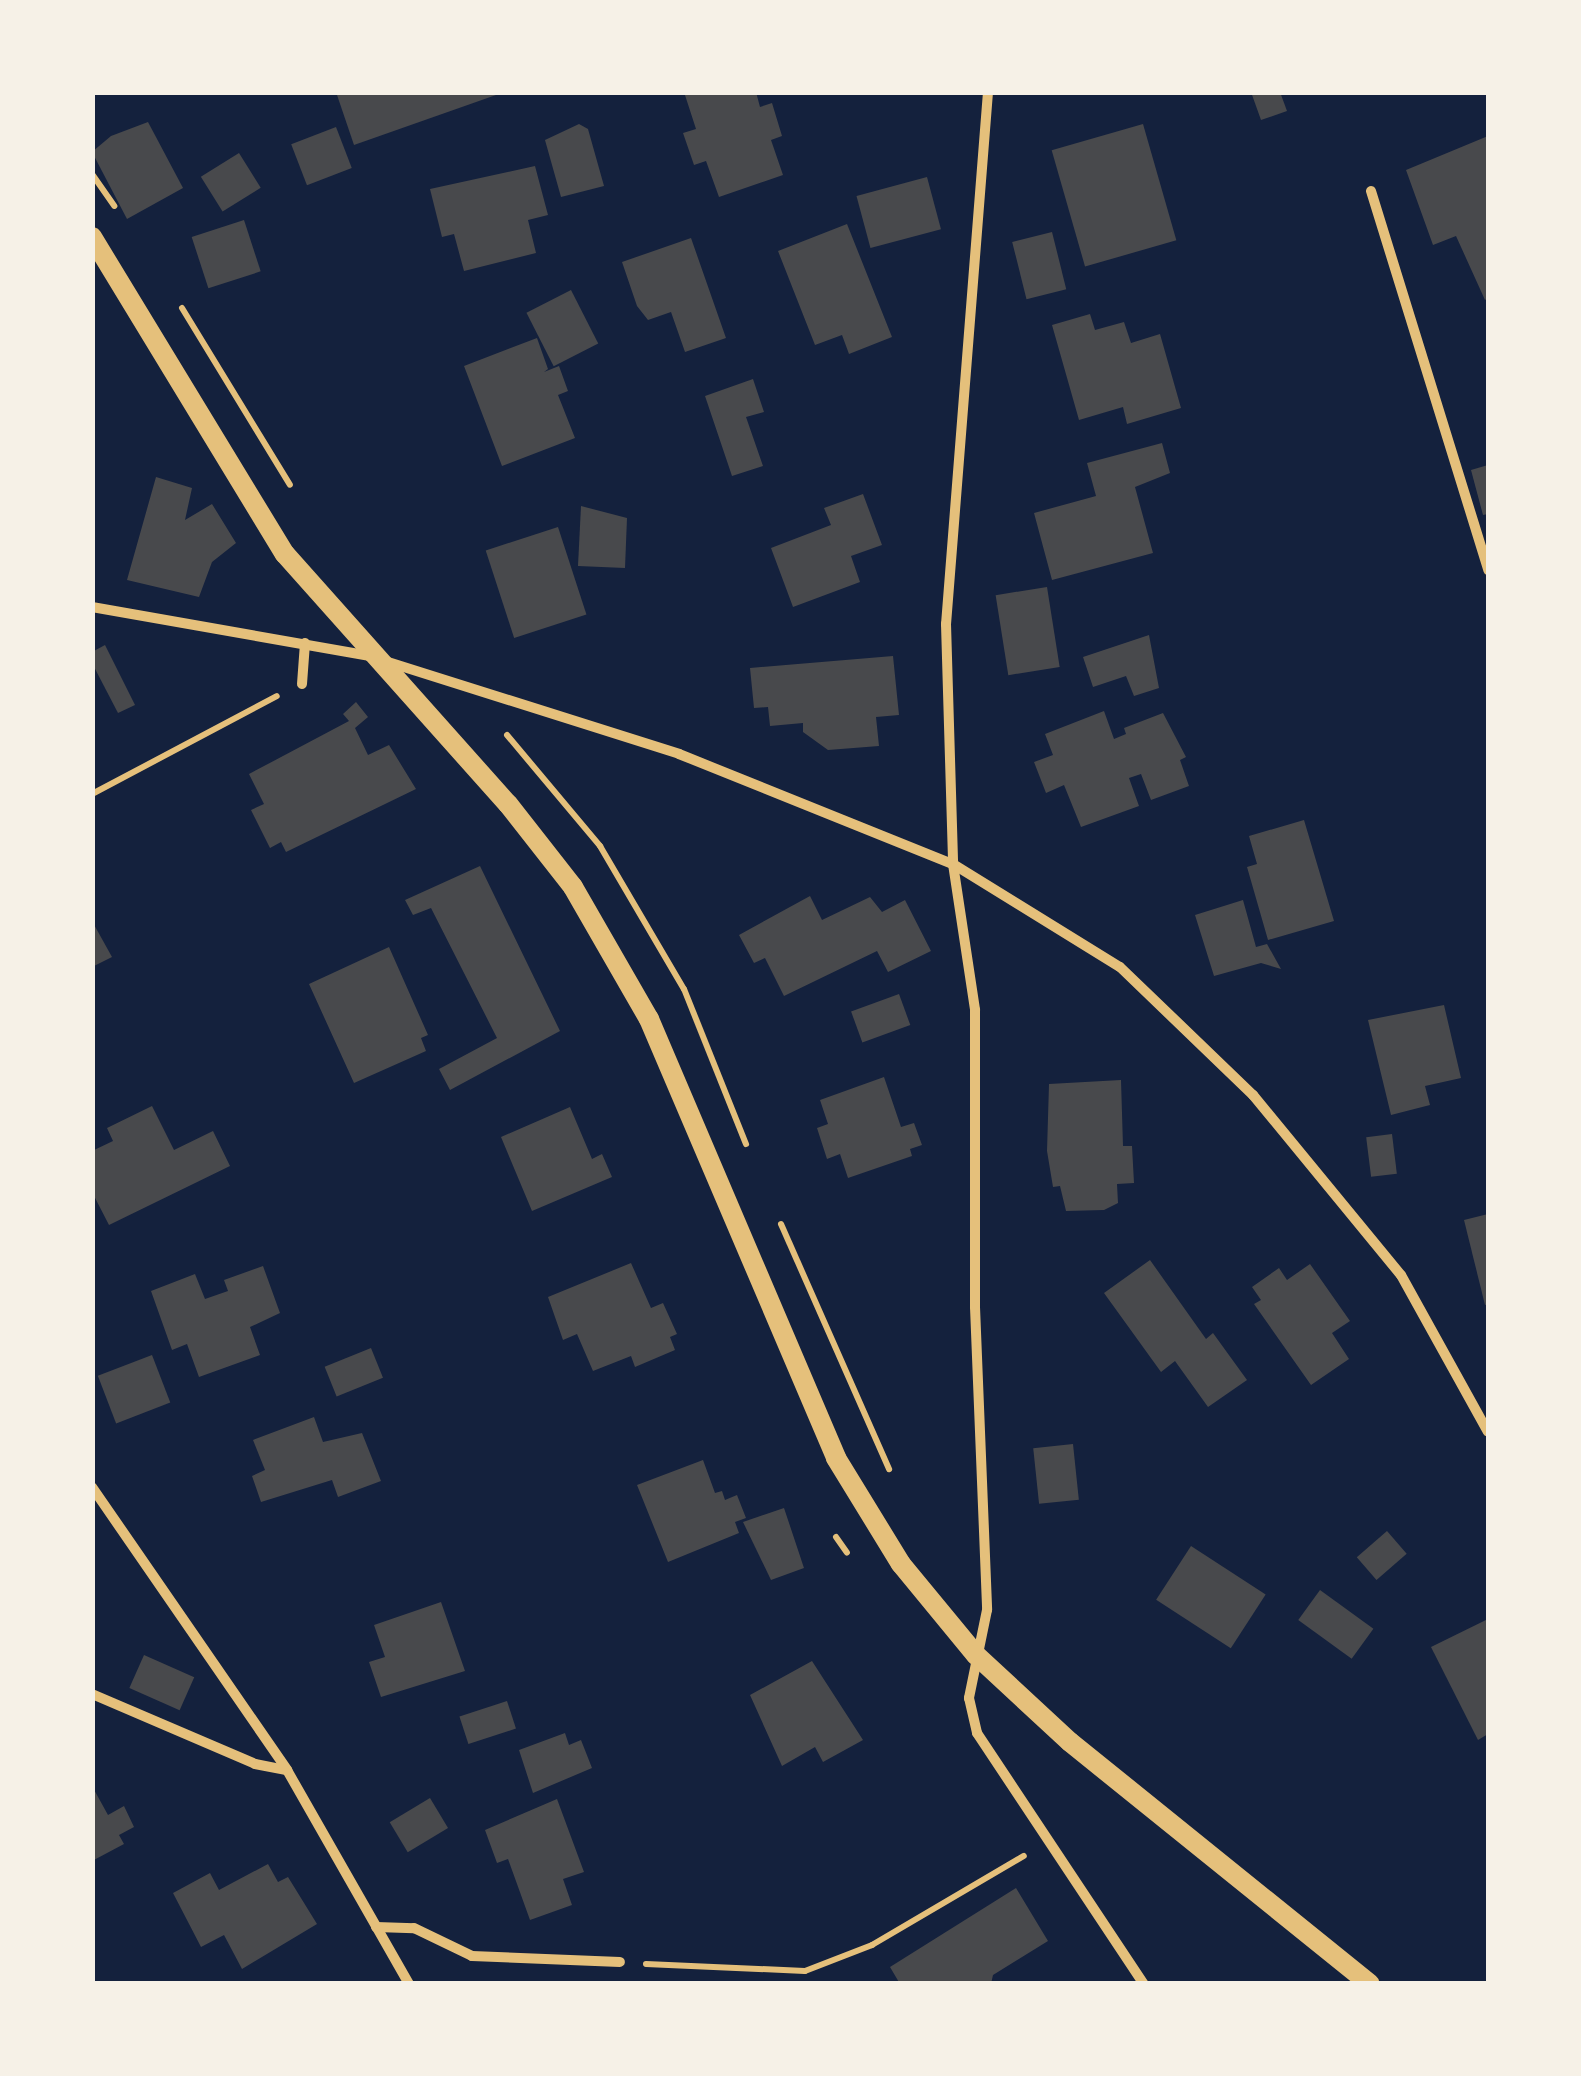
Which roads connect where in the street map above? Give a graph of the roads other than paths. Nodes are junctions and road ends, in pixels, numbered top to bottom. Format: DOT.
graph roads {
  1 [pos="988,92"];
  2 [pos="1371,191"];
  3 [pos="92,237"];
  4 [pos="1488,570"];
  5 [pos="92,607"];
  6 [pos="305,642"];
  7 [pos="370,656"];
  8 [pos="302,684"];
  9 [pos="953,864"];
  10 [pos="1488,1432"];
  11 [pos="92,1487"];
  12 [pos="976,1655"];
  13 [pos="92,1694"];
  14 [pos="287,1770"];
  15 [pos="376,1927"];
  16 [pos="620,1962"];
  17 [pos="409,1984"];
  18 [pos="1144,1984"];
  19 [pos="1370,1984"];
  1 -- 9 [label="street"];
  2 -- 4 [label="street"];
  3 -- 7 [label="main road"];
  5 -- 6 [label="street"];
  6 -- 7 [label="street"];
  6 -- 8 [label="street"];
  7 -- 9 [label="street"];
  7 -- 12 [label="main road"];
  9 -- 10 [label="street"];
  9 -- 12 [label="street"];
  11 -- 14 [label="street"];
  12 -- 18 [label="street"];
  12 -- 19 [label="main road"];
  13 -- 14 [label="street"];
  14 -- 15 [label="street"];
  15 -- 16 [label="street"];
  15 -- 17 [label="street"];
}
